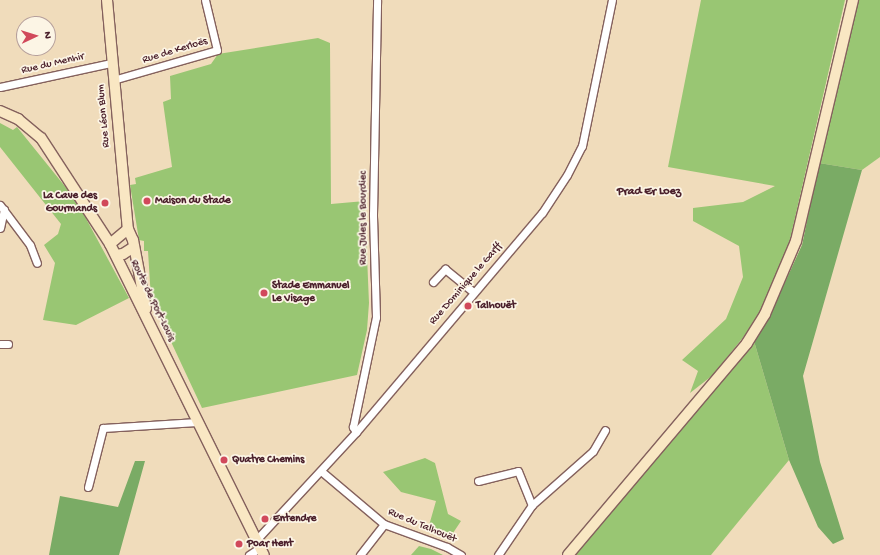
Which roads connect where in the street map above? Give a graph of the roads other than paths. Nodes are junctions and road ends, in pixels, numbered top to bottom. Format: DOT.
graph roads {
  1 [pos="107,0"];
  2 [pos="206,0"];
  3 [pos="377,0"];
  4 [pos="612,0"];
  5 [pos="853,0"];
  6 [pos="111,62"];
  7 [pos="113,80"];
  8 [pos="0,87"];
  9 [pos="1,110"];
  10 [pos="2,207"];
  11 [pos="0,228"];
  12 [pos="128,229"];
  13 [pos="110,244"];
  14 [pos="134,247"];
  15 [pos="116,255"];
  16 [pos="37,262"];
  17 [pos="433,282"];
  18 [pos="473,292"];
  19 [pos="149,321"];
  20 [pos="0,344"];
  21 [pos="8,344"];
  22 [pos="197,422"];
  23 [pos="605,430"];
  24 [pos="356,432"];
  25 [pos="321,471"];
  26 [pos="478,481"];
  27 [pos="88,487"];
  28 [pos="532,505"];
  29 [pos="384,524"];
  30 [pos="258,551"];
  31 [pos="360,555"];
  32 [pos="461,555"];
  33 [pos="498,555"];
  34 [pos="568,555"];
  1 -- 6 [label="street, Rue Léon Blum"];
  2 -- 7 [label="street, Rue de Kerloës"];
  3 -- 24 [label="street, Rue Jules le Bourdiec"];
  4 -- 18 [label="street, Rue Dominique le Garff"];
  5 -- 34 [label="street"];
  6 -- 7 [label="street, Rue Léon Blum"];
  6 -- 8 [label="street, Rue du Menhir"];
  7 -- 12 [label="street, Rue Léon Blum"];
  9 -- 13 [label="street, Route de Port-Louis"];
  10 -- 11 [label="street"];
  10 -- 16 [label="street"];
  12 -- 13 [label="street"];
  12 -- 14 [label="street, Rue Léon Blum"];
  13 -- 15 [label="street, Route de Port-Louis"];
  14 -- 15 [label="street"];
  14 -- 19 [label="street, Rue Léon Blum"];
  15 -- 19 [label="street, Route de Port-Louis"];
  17 -- 18 [label="street"];
  18 -- 24 [label="street, Rue Dominique le Garff"];
  19 -- 22 [label="street, Route de Port-Louis"];
  20 -- 21 [label="street"];
  22 -- 27 [label="street"];
  22 -- 30 [label="street, Route de Port-Louis"];
  23 -- 28 [label="street"];
  24 -- 25 [label="street, Rue Dominique le Garff"];
  25 -- 29 [label="street, Rue du Talhouët"];
  25 -- 30 [label="street, Rue Dominique le Garff"];
  26 -- 28 [label="street"];
  28 -- 33 [label="street"];
  29 -- 31 [label="street"];
  29 -- 32 [label="street, Rue du Talhouët"];
}
